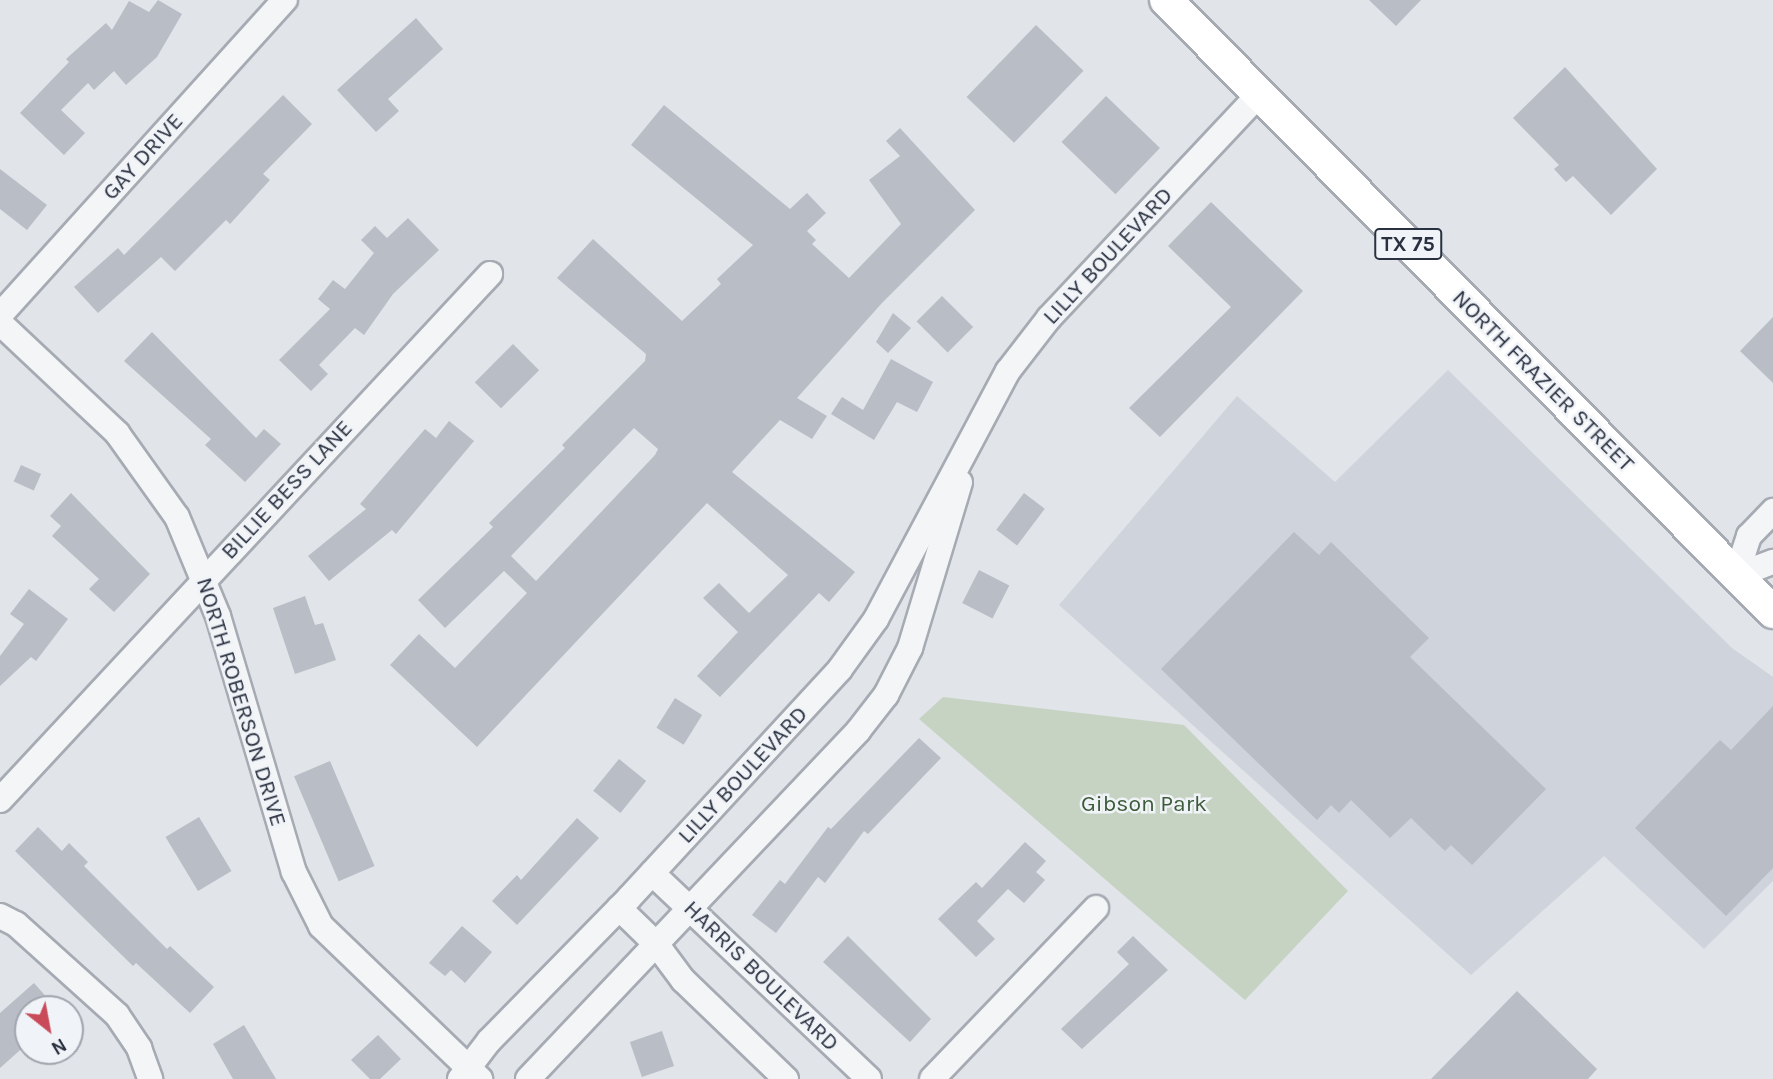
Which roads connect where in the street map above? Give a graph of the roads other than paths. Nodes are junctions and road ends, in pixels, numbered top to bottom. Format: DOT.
graph roads {
  1 [pos="285,0"];
  2 [pos="1179,4"];
  3 [pos="1259,94"];
  4 [pos="490,274"];
  5 [pos="0,315"];
  6 [pos="0,323"];
  7 [pos="974,433"];
  8 [pos="1773,511"];
  9 [pos="1773,562"];
  10 [pos="1737,576"];
  11 [pos="205,579"];
  12 [pos="1773,612"];
  13 [pos="0,800"];
  14 [pos="652,873"];
  15 [pos="619,908"];
  16 [pos="1096,908"];
  17 [pos="691,910"];
  18 [pos="0,916"];
  19 [pos="657,946"];
  20 [pos="469,1075"];
  21 [pos="150,1079"];
  22 [pos="528,1079"];
  23 [pos="786,1079"];
  24 [pos="869,1079"];
  25 [pos="932,1079"];
  1 -- 5 [label="street, GAY DRIVE"];
  2 -- 3 [label="main road, NORTH FRAZIER STREET / TX 75"];
  3 -- 7 [label="street, LILLY BOULEVARD"];
  3 -- 10 [label="main road, NORTH FRAZIER STREET / TX 75"];
  4 -- 11 [label="street, BILLIE BESS LANE"];
  6 -- 11 [label="street, NORTH ROBERSON DRIVE"];
  7 -- 14 [label="street, LILLY BOULEVARD"];
  7 -- 17 [label="street, LILLY BOULEVARD"];
  8 -- 10 [label="street"];
  9 -- 10 [label="street"];
  10 -- 12 [label="main road, NORTH FRAZIER STREET / TX 75"];
  11 -- 13 [label="street, BILLIE BESS LANE"];
  11 -- 20 [label="street, NORTH ROBERSON DRIVE"];
  14 -- 15 [label="street, LILLY BOULEVARD"];
  14 -- 17 [label="street, HARRIS BOULEVARD"];
  15 -- 19 [label="street"];
  15 -- 20 [label="street, LILLY BOULEVARD"];
  16 -- 25 [label="street"];
  17 -- 19 [label="street, LILLY BOULEVARD"];
  17 -- 24 [label="street, HARRIS BOULEVARD"];
  18 -- 21 [label="street"];
  19 -- 22 [label="street, LILLY BOULEVARD"];
  19 -- 23 [label="street"];
}
